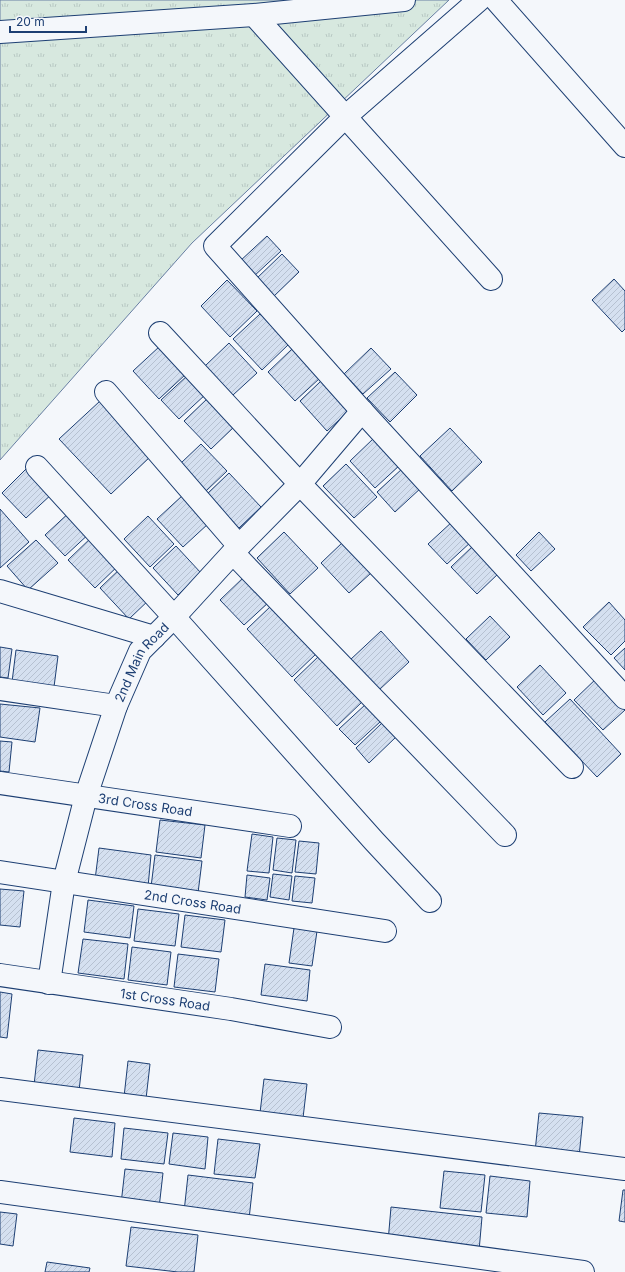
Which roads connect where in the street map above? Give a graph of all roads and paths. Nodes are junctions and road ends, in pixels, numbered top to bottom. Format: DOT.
graph roads {
  1 [pos="404,0"];
  2 [pos="479,0"];
  3 [pos="496,0"];
  4 [pos="254,15"];
  5 [pos="0,32"];
  6 [pos="345,117"];
  7 [pos="625,146"];
  8 [pos="491,279"];
  9 [pos="160,333"];
  10 [pos="106,392"];
  11 [pos="362,411"];
  12 [pos="37,468"];
  13 [pos="300,484"];
  14 [pos="236,549"];
  15 [pos="0,591"];
  16 [pos="174,617"];
  17 [pos="154,637"];
  18 [pos="0,689"];
  19 [pos="625,698"];
  20 [pos="116,706"];
  21 [pos="572,767"];
  22 [pos="0,783"];
  23 [pos="86,796"];
  24 [pos="290,826"];
  25 [pos="505,835"];
  26 [pos="0,872"];
  27 [pos="64,882"];
  28 [pos="430,901"];
  29 [pos="385,931"];
  30 [pos="0,975"];
  31 [pos="49,983"];
  32 [pos="330,1027"];
  33 [pos="0,1089"];
  34 [pos="625,1169"];
  35 [pos="0,1192"];
  36 [pos="583,1272"];
  1 -- 4 [label="street"];
  2 -- 6 [label="street"];
  3 -- 7 [label="street"];
  4 -- 5 [label="street"];
  4 -- 6 [label="street"];
  6 -- 8 [label="street"];
  6 -- 11 [label="street"];
  9 -- 13 [label="street"];
  10 -- 14 [label="street"];
  11 -- 13 [label="street, 2nd Main Road"];
  11 -- 19 [label="street"];
  12 -- 16 [label="street"];
  13 -- 14 [label="street, 2nd Main Road"];
  13 -- 21 [label="street"];
  14 -- 16 [label="street, 2nd Main Road"];
  14 -- 25 [label="street"];
  15 -- 17 [label="street"];
  16 -- 17 [label="street, 2nd Main Road"];
  16 -- 28 [label="street"];
  17 -- 20 [label="street, 2nd Main Road"];
  18 -- 20 [label="street"];
  20 -- 23 [label="street, 2nd Main Road"];
  22 -- 23 [label="street, 3rd Cross Road"];
  23 -- 24 [label="street, 3rd Cross Road"];
  23 -- 27 [label="street, 2nd Main Road"];
  26 -- 27 [label="street, 2nd Cross Road"];
  27 -- 29 [label="street, 2nd Cross Road"];
  27 -- 31 [label="street, 2nd Main Road"];
  30 -- 31 [label="street, 1st Cross Road"];
  31 -- 32 [label="street, 1st Cross Road"];
  33 -- 34 [label="street"];
  35 -- 36 [label="street"];
}
